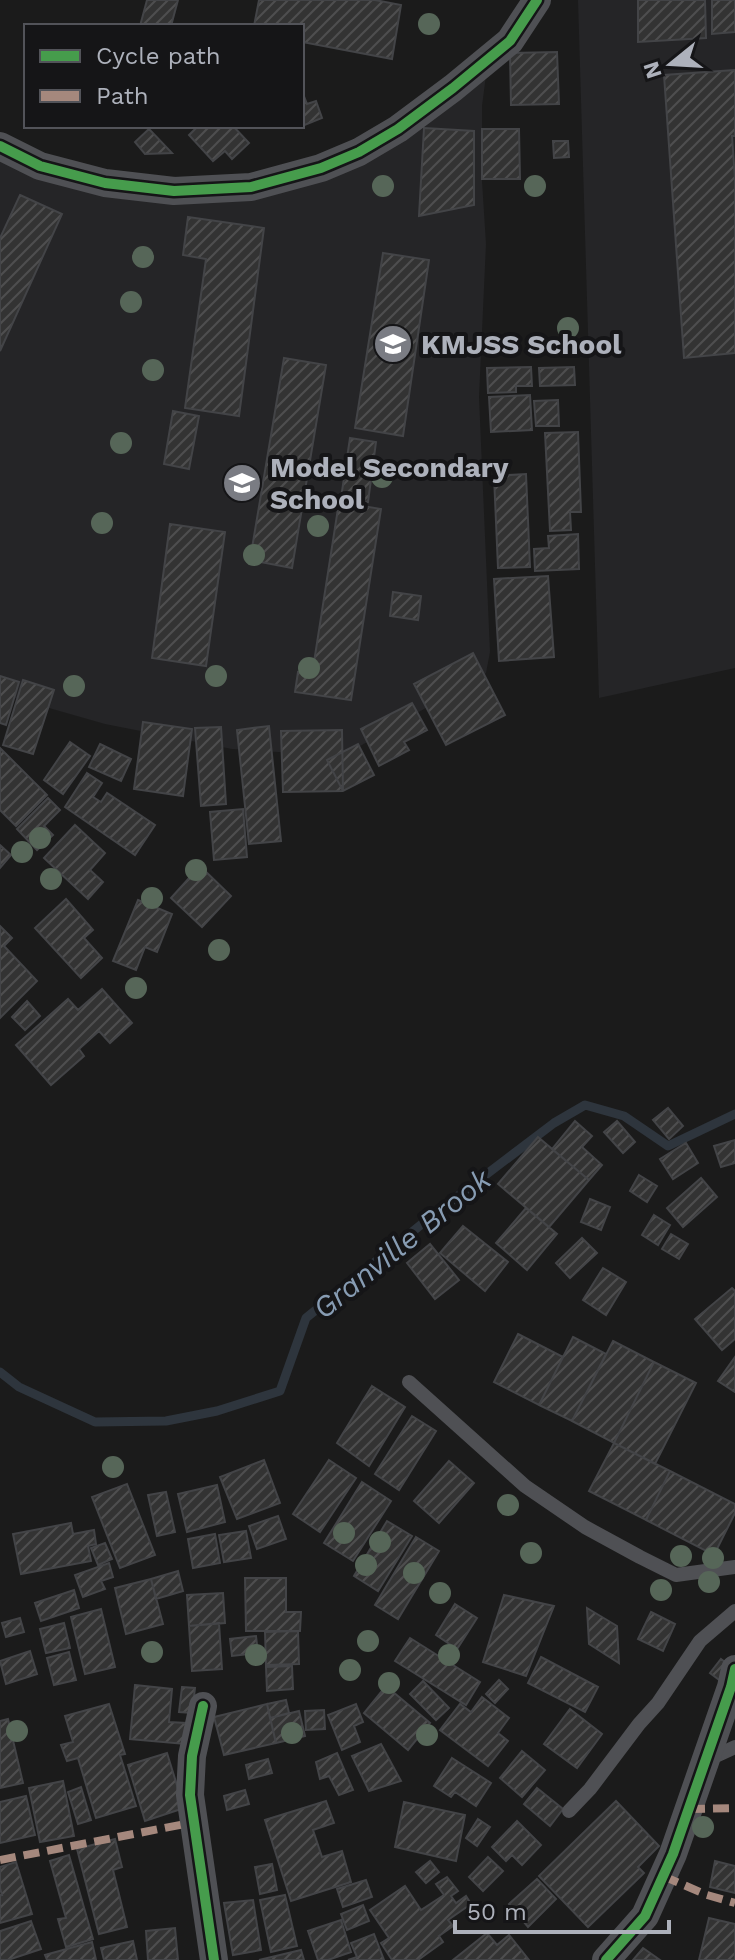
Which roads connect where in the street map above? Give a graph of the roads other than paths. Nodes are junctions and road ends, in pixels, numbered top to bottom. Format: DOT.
graph roads {
  1 [pos="537,0"];
  2 [pos="0,146"];
  3 [pos="409,1382"];
  4 [pos="735,1567"];
  5 [pos="735,1611"];
  6 [pos="735,1669"];
  7 [pos="203,1706"];
  8 [pos="735,1747"];
  9 [pos="705,1761"];
  10 [pos="569,1811"];
  11 [pos="214,1960"];
  12 [pos="606,1960"];
  1 -- 2 [label="street"];
  3 -- 4 [label="lane"];
  5 -- 10 [label="lane"];
  6 -- 9 [label="street"];
  7 -- 11 [label="street"];
  8 -- 9 [label="lane"];
  9 -- 12 [label="street"];
}
